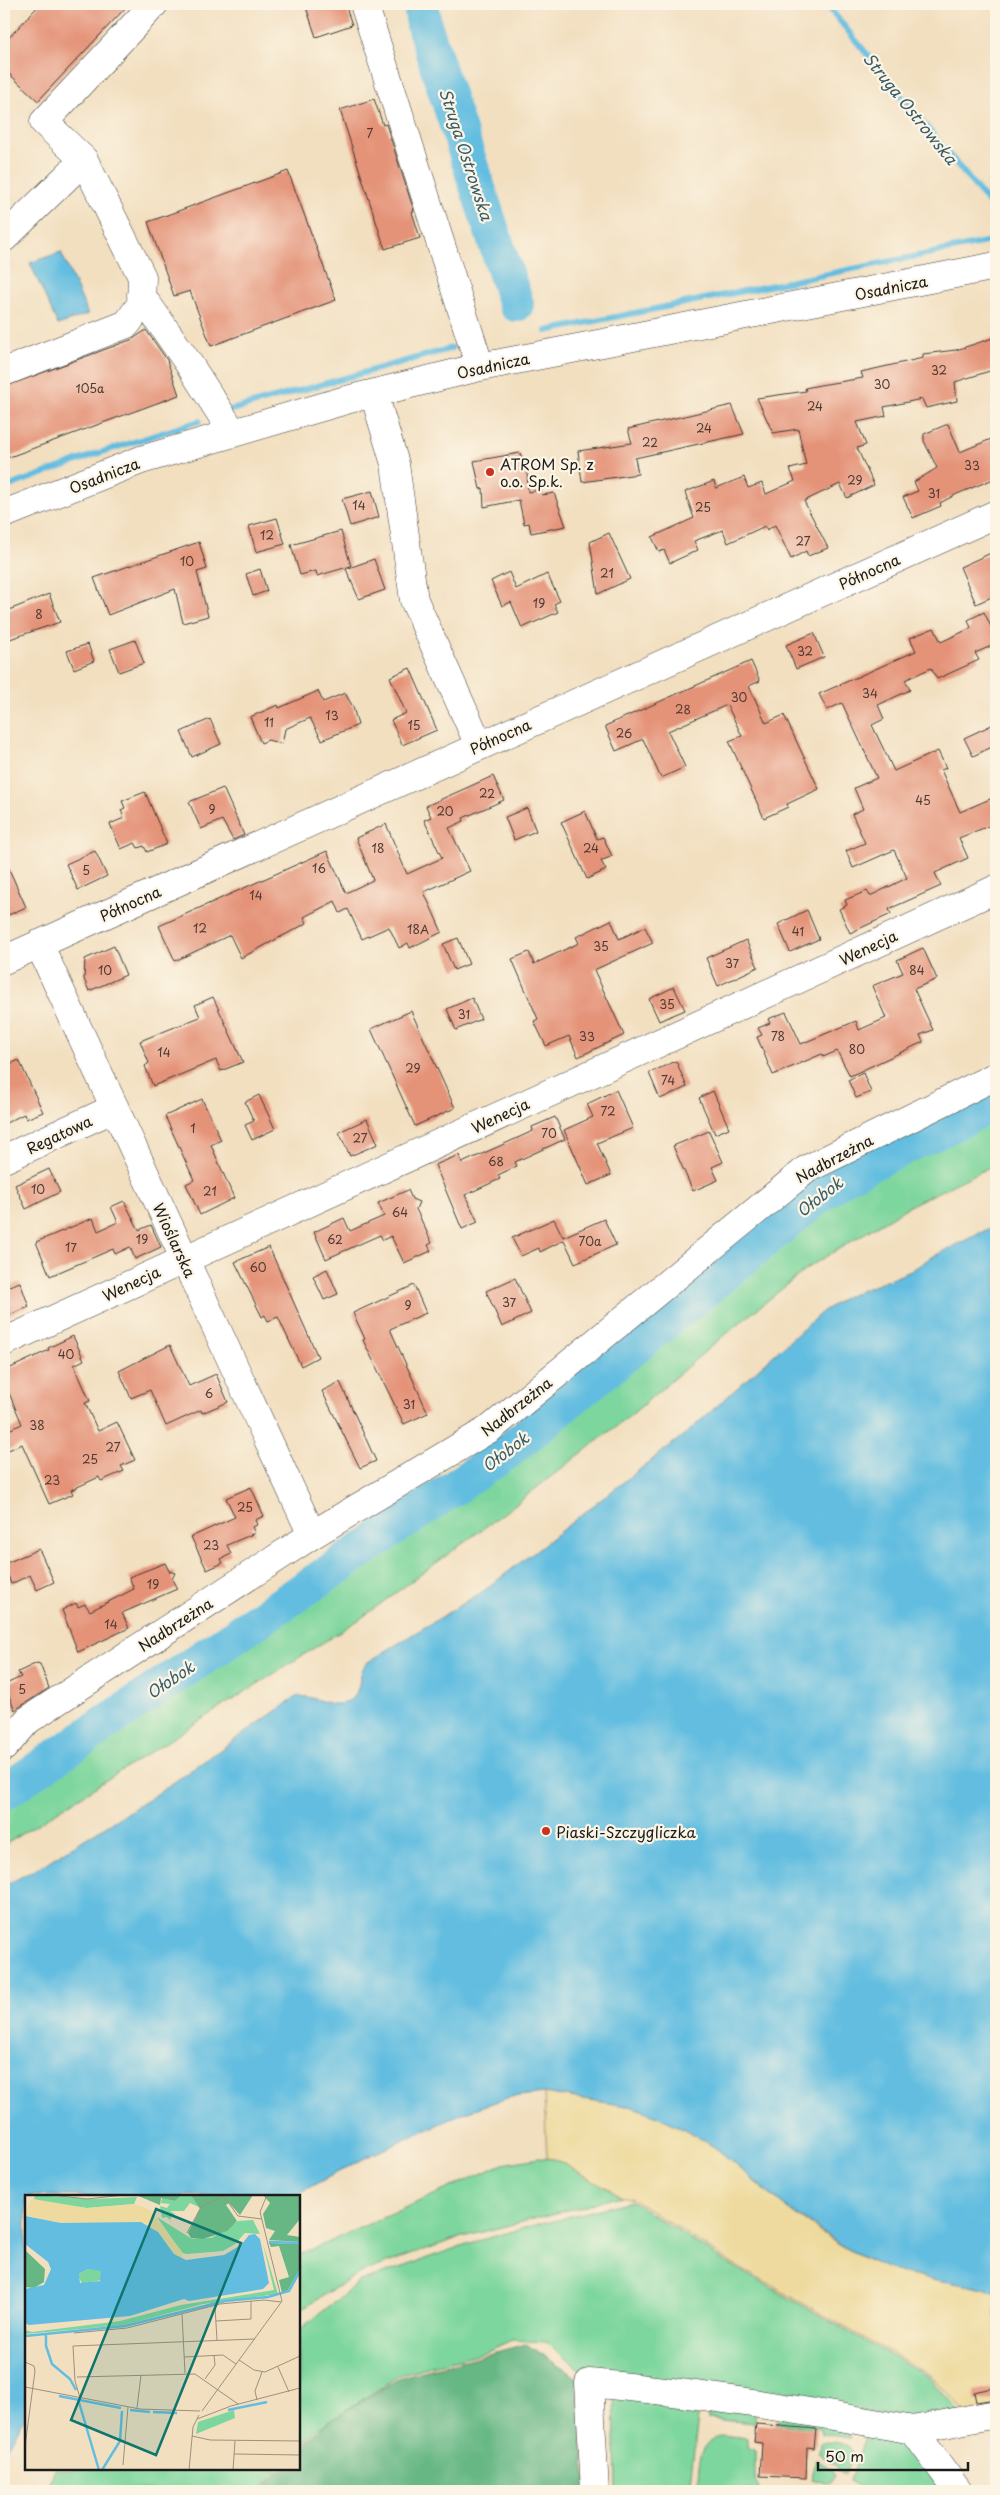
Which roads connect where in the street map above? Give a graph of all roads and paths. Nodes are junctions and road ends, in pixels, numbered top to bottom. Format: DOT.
graph roads {
  1 [pos="154,4"];
  2 [pos="364,4"];
  3 [pos="84,160"];
  4 [pos="4,238"];
  5 [pos="996,266"];
  6 [pos="141,295"];
  7 [pos="480,367"];
  8 [pos="4,372"];
  9 [pos="374,394"];
  10 [pos="233,433"];
  11 [pos="4,514"];
  12 [pos="996,514"];
  13 [pos="479,745"];
  14 [pos="996,889"];
  15 [pos="39,944"];
  16 [pos="4,960"];
  17 [pos="996,1076"];
  18 [pos="115,1108"];
  19 [pos="4,1159"];
  20 [pos="184,1259"];
  21 [pos="4,1342"];
  22 [pos="312,1535"];
  23 [pos="4,1745"];
  24 [pos="996,2414"];
  25 [pos="913,2430"];
  26 [pos="595,2491"];
  27 [pos="958,2491"];
  1 -- 3 [label="street"];
  2 -- 7 [label="street"];
  3 -- 4 [label="street"];
  3 -- 6 [label="street"];
  5 -- 7 [label="street, Osadnicza"];
  6 -- 8 [label="street"];
  6 -- 10 [label="street"];
  7 -- 9 [label="street, Osadnicza"];
  9 -- 10 [label="street, Osadnicza"];
  9 -- 13 [label="street"];
  10 -- 11 [label="street, Osadnicza"];
  12 -- 13 [label="street, Północna"];
  13 -- 15 [label="street, Północna"];
  14 -- 20 [label="street, Wenecja"];
  15 -- 16 [label="street, Północna"];
  15 -- 18 [label="street, Wioślarska"];
  17 -- 22 [label="street, Nadbrzeżna"];
  18 -- 19 [label="street, Regatowa"];
  18 -- 20 [label="street, Wioślarska"];
  20 -- 21 [label="street, Wenecja"];
  20 -- 22 [label="street, Wioślarska"];
  22 -- 23 [label="street, Nadbrzeżna"];
  24 -- 25 [label="street"];
  25 -- 26 [label="street"];
  25 -- 27 [label="street"];
}
